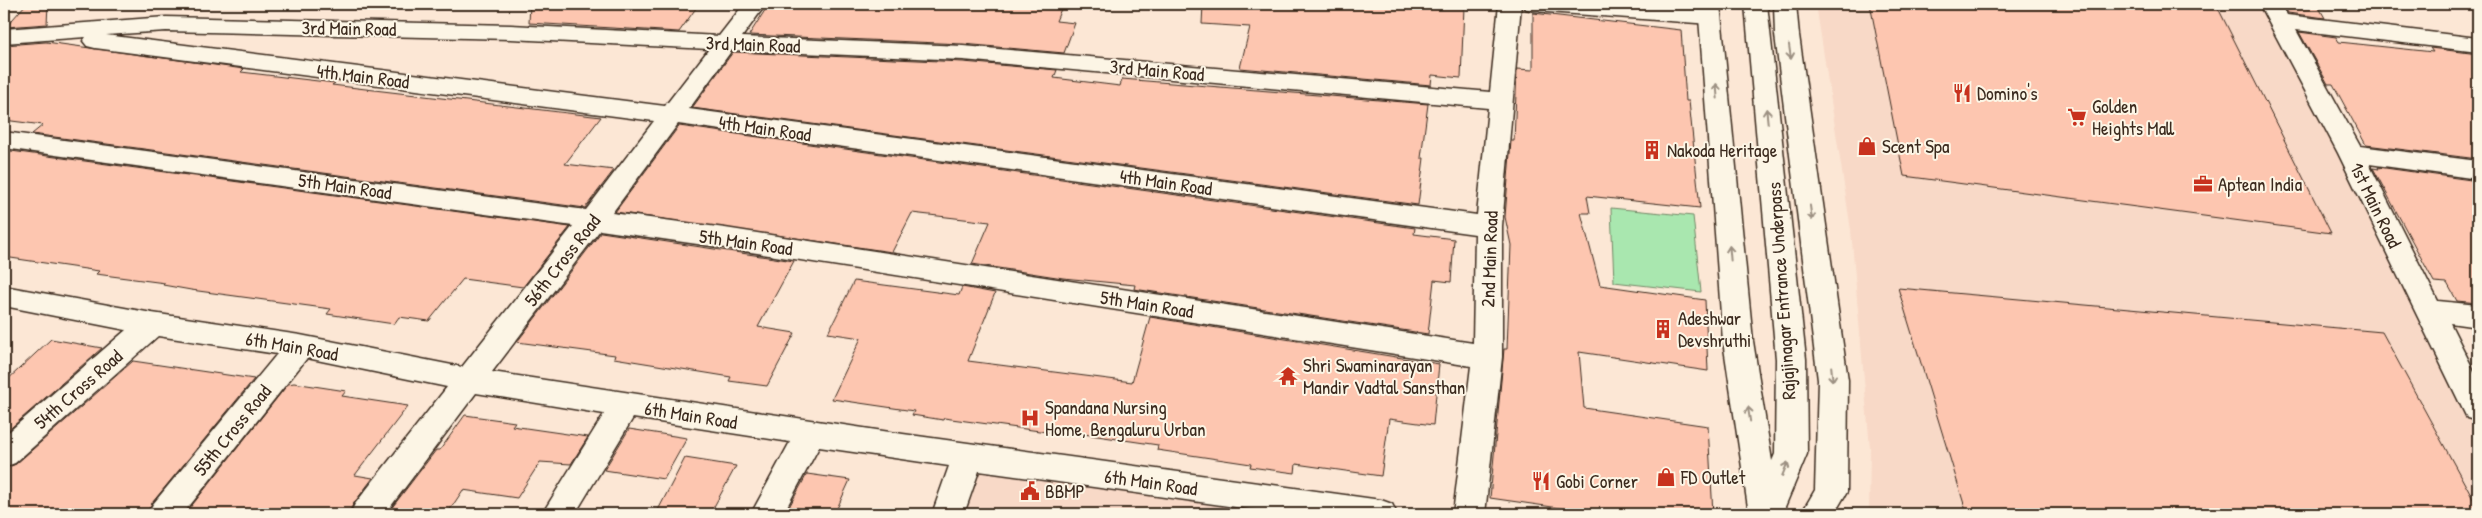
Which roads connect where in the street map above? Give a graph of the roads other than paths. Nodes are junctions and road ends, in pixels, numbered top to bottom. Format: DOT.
graph roads {
  1 [pos="754,4"];
  2 [pos="1510,4"];
  3 [pos="1534,4"];
  4 [pos="1756,4"];
  5 [pos="1785,4"];
  6 [pos="1710,11"];
  7 [pos="2275,12"];
  8 [pos="41,33"];
  9 [pos="4,36"];
  10 [pos="725,44"];
  11 [pos="2478,45"];
  12 [pos="1501,101"];
  13 [pos="671,115"];
  14 [pos="4,140"];
  15 [pos="2351,153"];
  16 [pos="2478,170"];
  17 [pos="592,221"];
  18 [pos="1489,226"];
  19 [pos="4,296"];
  20 [pos="2428,310"];
  21 [pos="2478,316"];
  22 [pos="152,324"];
  23 [pos="300,346"];
  24 [pos="1487,357"];
  25 [pos="469,380"];
  26 [pos="625,405"];
  27 [pos="2478,409"];
  28 [pos="810,434"];
  29 [pos="4,454"];
  30 [pos="968,456"];
  31 [pos="1824,503"];
  32 [pos="164,514"];
  33 [pos="366,514"];
  34 [pos="558,514"];
  35 [pos="767,514"];
  36 [pos="948,514"];
  37 [pos="1381,514"];
  38 [pos="1469,514"];
  39 [pos="1766,514"];
  1 -- 10 [label="street, 56th Cross Road"];
  2 -- 12 [label="street, 2nd Main Road"];
  3 -- 6 [label="street"];
  39 -- 4 [label="street, Rajajinagar Entrance Underpass, one-way"];
  5 -- 31 [label="street, Rajajinagar Entrance Underpass, one-way"];
  39 -- 6 [label="street, one-way"];
  7 -- 11 [label="street"];
  7 -- 15 [label="street, 1st Main Road"];
  8 -- 9 [label="street, 3rd Main Road"];
  8 -- 10 [label="street, 3rd Main Road"];
  8 -- 13 [label="street, 4th Main Road"];
  10 -- 12 [label="street, 3rd Main Road"];
  10 -- 13 [label="street, 56th Cross Road"];
  12 -- 18 [label="street, 2nd Main Road"];
  13 -- 17 [label="street, 56th Cross Road"];
  13 -- 18 [label="street, 4th Main Road"];
  14 -- 17 [label="street, 5th Main Road"];
  15 -- 16 [label="street"];
  15 -- 20 [label="street, 1st Main Road"];
  17 -- 24 [label="street, 5th Main Road"];
  17 -- 25 [label="street, 56th Cross Road"];
  18 -- 24 [label="street, 2nd Main Road"];
  19 -- 22 [label="street, 6th Main Road"];
  20 -- 21 [label="street"];
  20 -- 27 [label="street, 1st Main Road"];
  22 -- 23 [label="street, 6th Main Road"];
  22 -- 29 [label="street, 54th Cross Road"];
  23 -- 25 [label="street, 6th Main Road"];
  23 -- 32 [label="street, 55th Cross Road"];
  24 -- 38 [label="street, 2nd Main Road"];
  25 -- 26 [label="street, 6th Main Road"];
  25 -- 33 [label="street, 56th Cross Road"];
  26 -- 28 [label="street, 6th Main Road"];
  26 -- 34 [label="street"];
  28 -- 30 [label="street, 6th Main Road"];
  28 -- 35 [label="street"];
  30 -- 36 [label="street"];
  30 -- 37 [label="street, 6th Main Road"];
}
